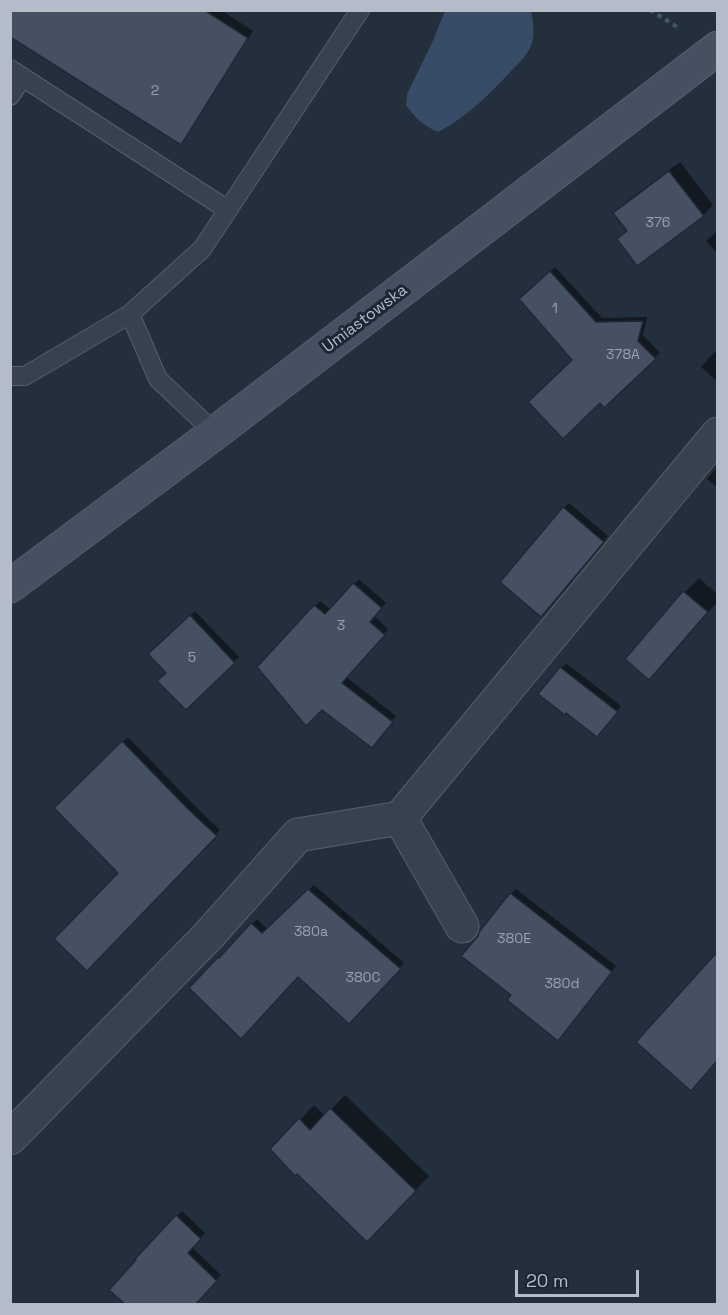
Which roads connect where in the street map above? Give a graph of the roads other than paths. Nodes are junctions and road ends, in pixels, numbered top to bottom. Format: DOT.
graph roads {
  1 [pos="360,10"];
  2 [pos="717,48"];
  3 [pos="17,73"];
  4 [pos="10,96"];
  5 [pos="228,210"];
  6 [pos="130,314"];
  7 [pos="10,376"];
  8 [pos="215,433"];
  9 [pos="717,434"];
  10 [pos="10,586"];
  11 [pos="400,818"];
  12 [pos="462,926"];
  13 [pos="10,1138"];
  1 -- 5 [label="lane"];
  2 -- 8 [label="main road, Umiastowska"];
  3 -- 4 [label="lane"];
  3 -- 5 [label="lane"];
  5 -- 6 [label="lane"];
  6 -- 7 [label="lane"];
  6 -- 8 [label="lane"];
  8 -- 10 [label="main road, Umiastowska"];
  9 -- 11 [label="street"];
  11 -- 12 [label="street"];
  11 -- 13 [label="street"];
}
